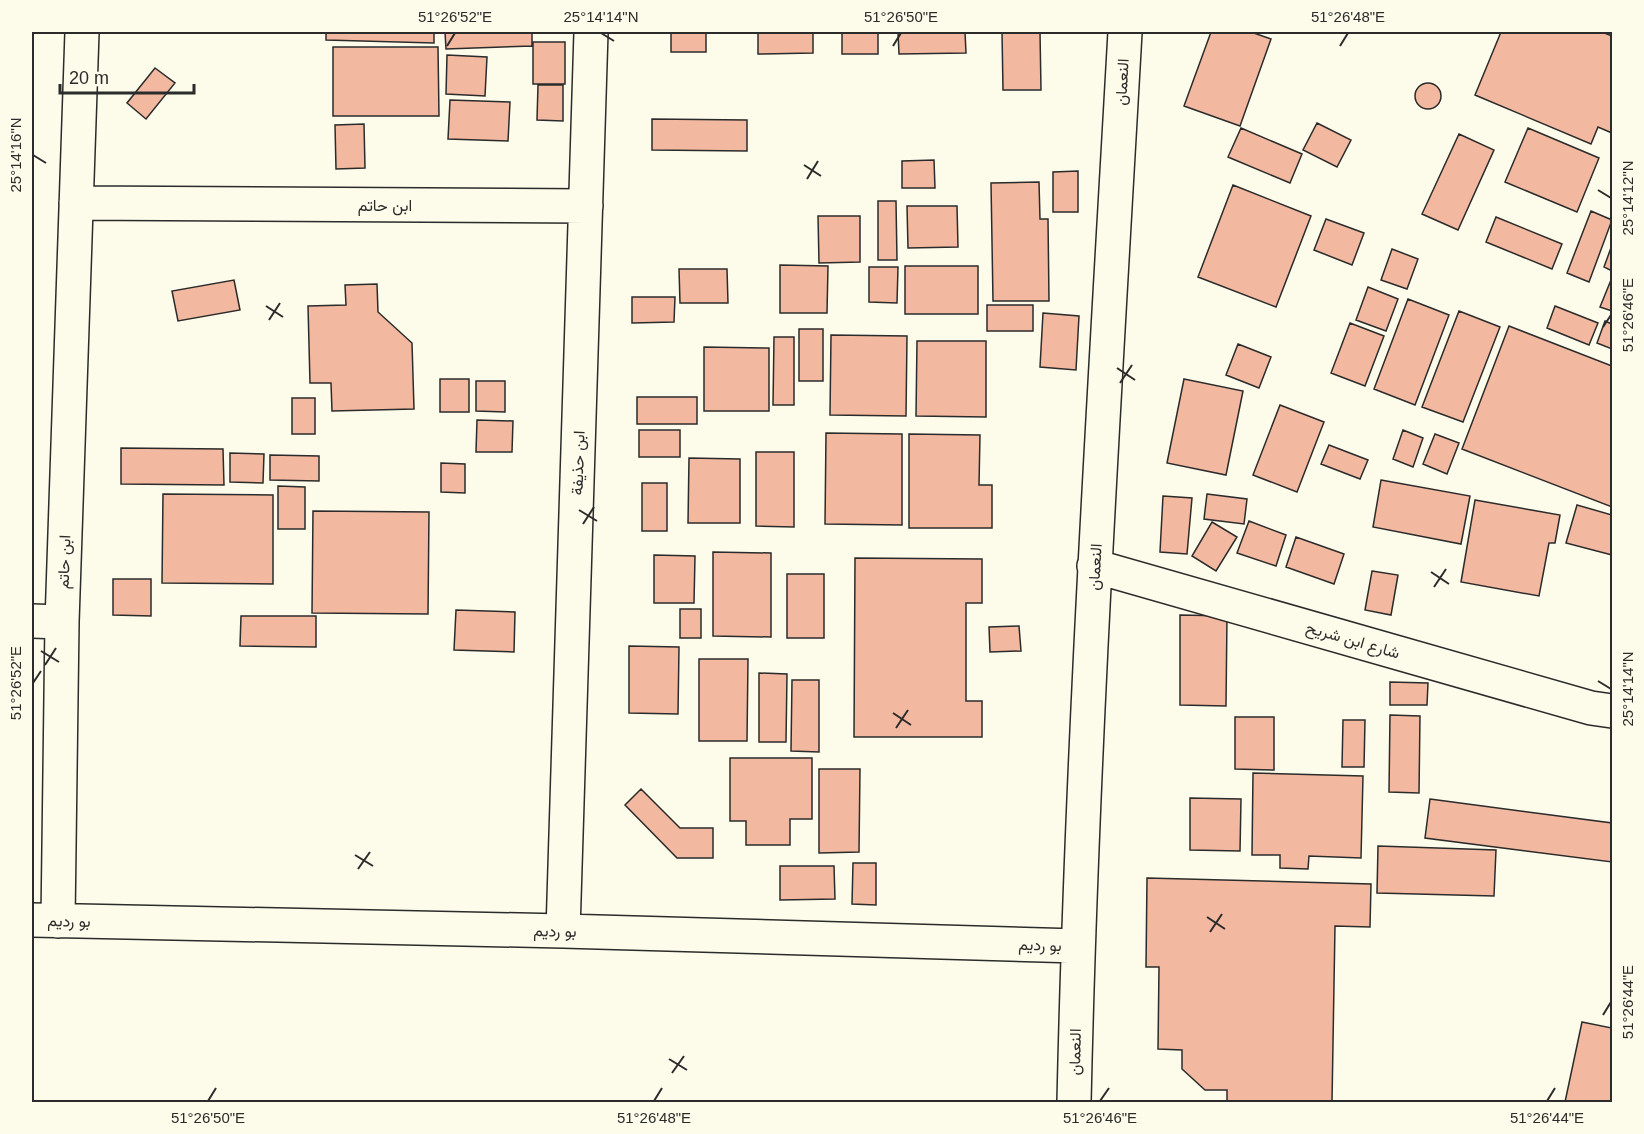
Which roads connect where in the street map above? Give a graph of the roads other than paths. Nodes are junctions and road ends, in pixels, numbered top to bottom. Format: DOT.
graph roads {
  1 [pos="82,32"];
  2 [pos="591,32"];
  3 [pos="1125,32"];
  4 [pos="76,203"];
  5 [pos="586,206"];
  6 [pos="1094,566"];
  7 [pos="47,621"];
  8 [pos="1612,711"];
  9 [pos="45,920"];
  10 [pos="563,931"];
  11 [pos="1078,946"];
  12 [pos="1074,1102"];
  1 -- 4 [label="street, ابن حاتم"];
  2 -- 5 [label="street, ابن حذيفة"];
  3 -- 6 [label="street, النعمان"];
  4 -- 5 [label="street, ابن حاتم"];
  4 -- 7 [label="street, ابن حاتم"];
  5 -- 10 [label="street, ابن حذيفة"];
  6 -- 8 [label="street, شارع ابن شريح"];
  6 -- 11 [label="street, النعمان"];
  7 -- 9 [label="street, ابن حاتم"];
  9 -- 10 [label="street, بو رديم"];
  10 -- 11 [label="street, بو رديم"];
  11 -- 12 [label="street, النعمان"];
}
